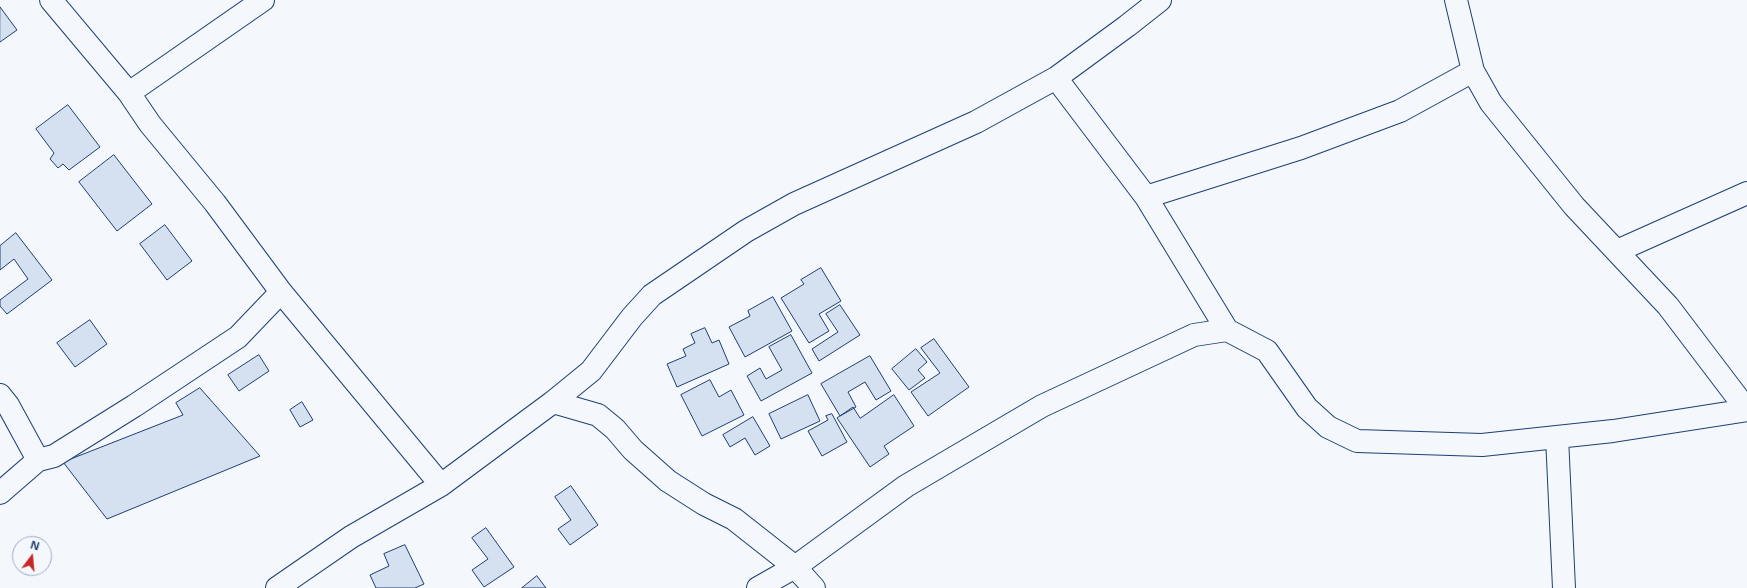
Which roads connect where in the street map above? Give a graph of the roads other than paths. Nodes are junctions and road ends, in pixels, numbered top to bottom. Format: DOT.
graph roads {
  1 [pos="51,0"];
  2 [pos="263,0"];
  3 [pos="1160,0"];
  4 [pos="1456,0"];
  5 [pos="1473,71"];
  6 [pos="1056,78"];
  7 [pos="129,93"];
  8 [pos="1747,193"];
  9 [pos="1146,196"];
  10 [pos="1617,251"];
  11 [pos="281,292"];
  12 [pos="1227,330"];
  13 [pos="0,395"];
  14 [pos="553,402"];
  15 [pos="1747,410"];
  16 [pos="1557,437"];
  17 [pos="38,460"];
  18 [pos="441,485"];
  19 [pos="0,493"];
  20 [pos="795,567"];
  21 [pos="278,588"];
  22 [pos="758,588"];
  23 [pos="814,588"];
  24 [pos="1564,588"];
  1 -- 7 [label="street"];
  2 -- 7 [label="street"];
  3 -- 6 [label="street"];
  4 -- 5 [label="street"];
  5 -- 9 [label="street"];
  5 -- 10 [label="street"];
  6 -- 9 [label="street"];
  6 -- 14 [label="street"];
  7 -- 11 [label="street"];
  8 -- 10 [label="street"];
  9 -- 12 [label="street"];
  10 -- 15 [label="street"];
  11 -- 17 [label="street"];
  11 -- 18 [label="street"];
  12 -- 16 [label="street"];
  12 -- 20 [label="street"];
  13 -- 17 [label="street"];
  14 -- 18 [label="street"];
  14 -- 20 [label="street"];
  15 -- 16 [label="street"];
  16 -- 24 [label="street"];
  17 -- 19 [label="street"];
  18 -- 21 [label="street"];
  20 -- 22 [label="street"];
  20 -- 23 [label="street"];
}
